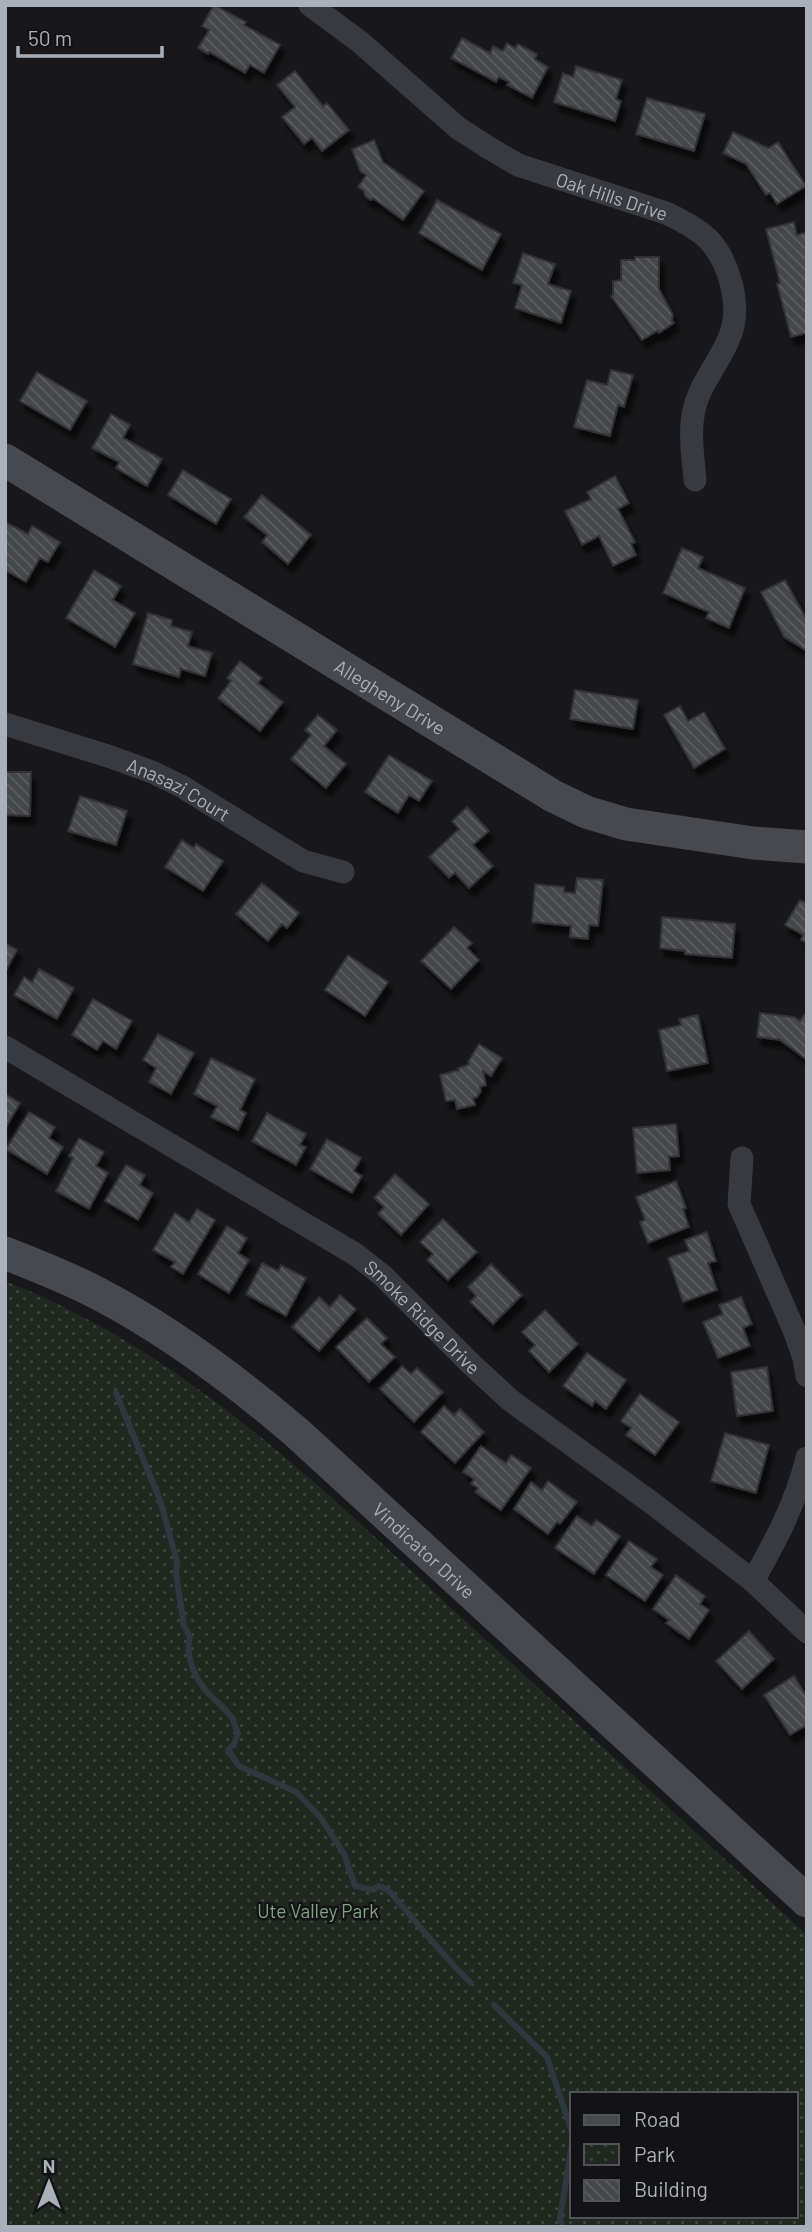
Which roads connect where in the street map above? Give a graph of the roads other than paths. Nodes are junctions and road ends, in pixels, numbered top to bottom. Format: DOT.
graph roads {
  1 [pos="310,5"];
  2 [pos="5,460"];
  3 [pos="695,480"];
  4 [pos="5,724"];
  5 [pos="807,847"];
  6 [pos="343,872"];
  7 [pos="5,1047"];
  8 [pos="742,1158"];
  9 [pos="5,1253"];
  10 [pos="807,1376"];
  11 [pos="807,1458"];
  12 [pos="753,1581"];
  13 [pos="807,1632"];
  14 [pos="807,1901"];
  1 -- 3 [label="street, Oak Hills Drive"];
  2 -- 5 [label="main road, Allegheny Drive"];
  4 -- 6 [label="street, Anasazi Court"];
  7 -- 12 [label="street, Smoke Ridge Drive"];
  8 -- 10 [label="street"];
  9 -- 14 [label="main road, Vindicator Drive"];
  11 -- 12 [label="street"];
  12 -- 13 [label="street, Smoke Ridge Drive"];
}
